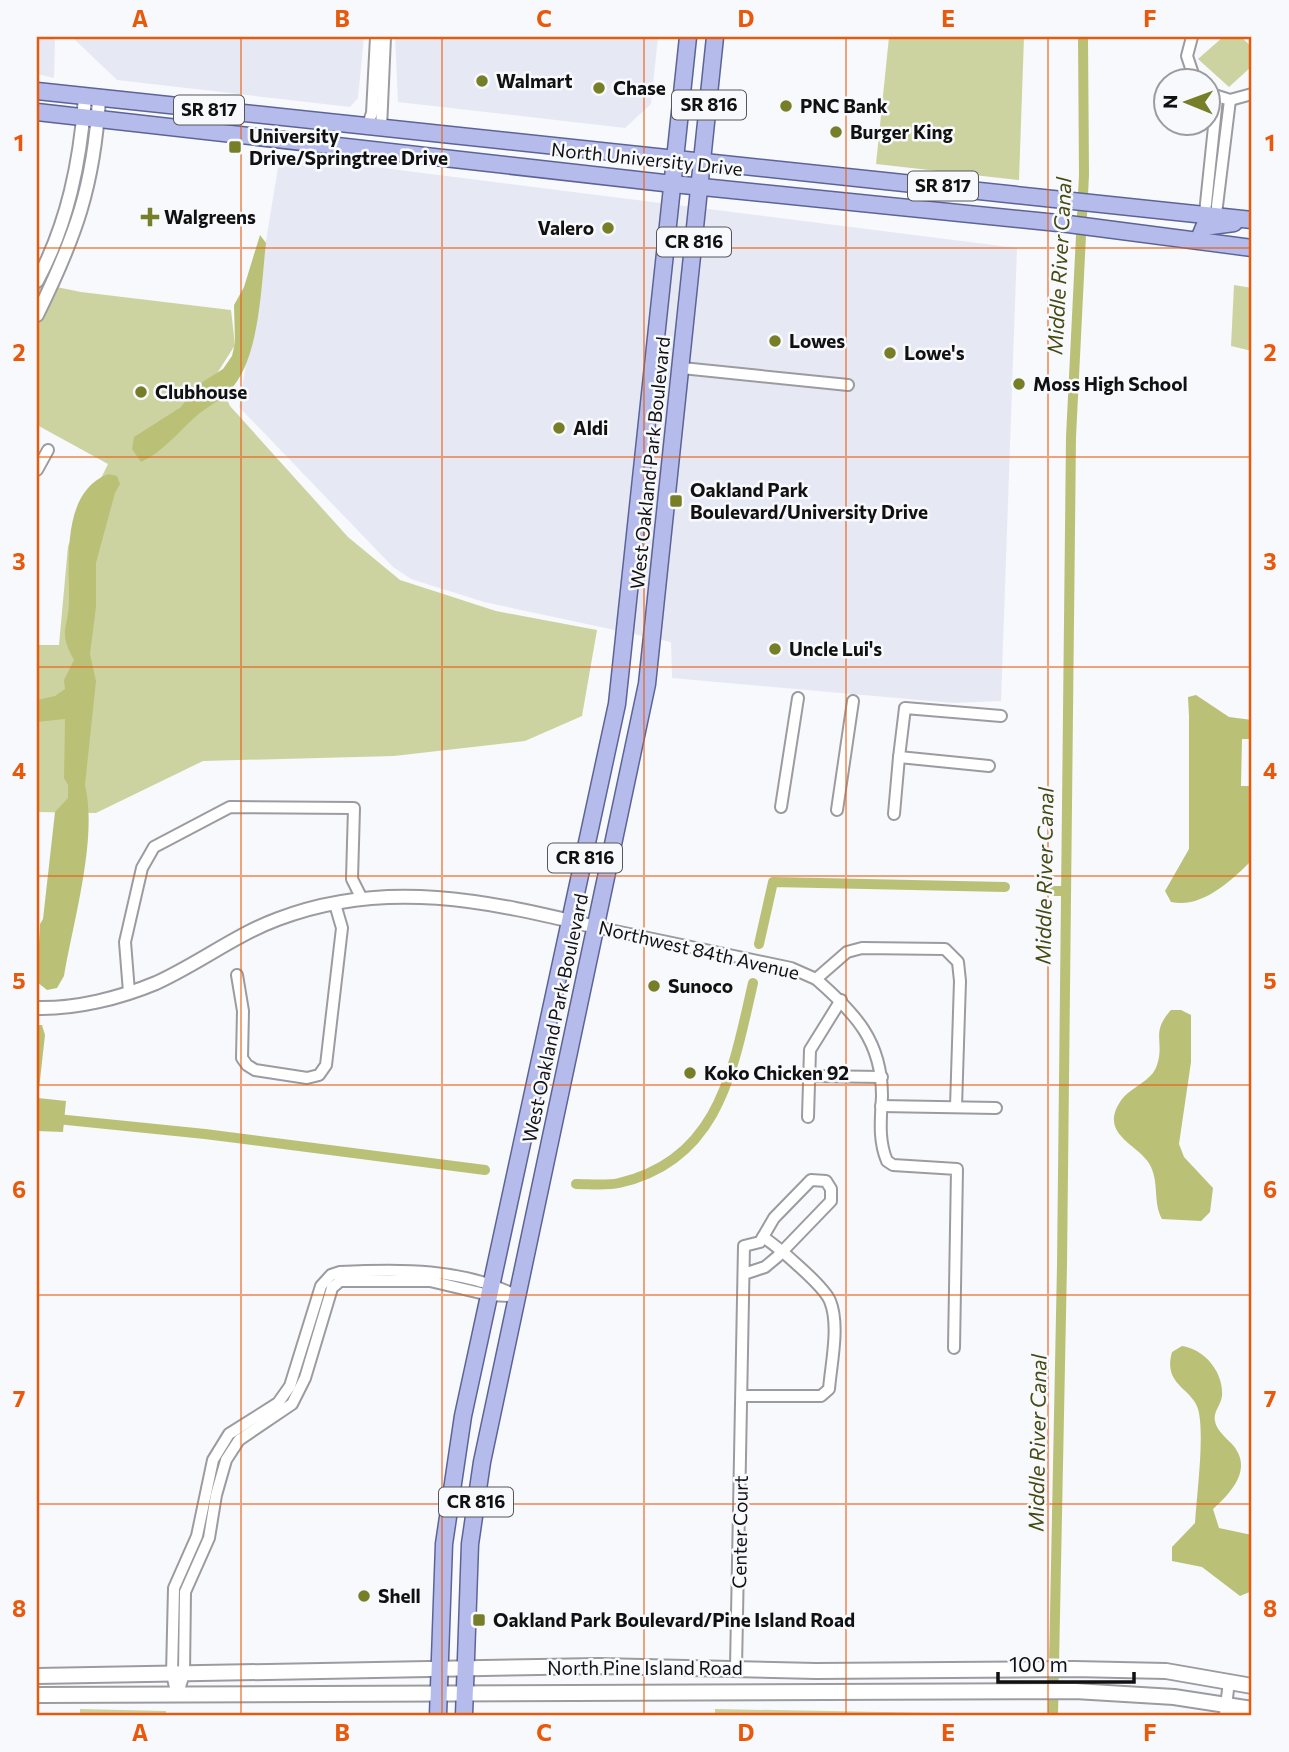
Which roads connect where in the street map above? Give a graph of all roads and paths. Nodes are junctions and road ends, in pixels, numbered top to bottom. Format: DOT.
graph roads {
  1 [pos="376,37"];
  2 [pos="385,37"];
  3 [pos="688,37"];
  4 [pos="715,37"];
  5 [pos="1192,37"];
  6 [pos="1190,66"];
  7 [pos="37,91"];
  8 [pos="1252,94"];
  9 [pos="92,98"];
  10 [pos="1222,98"];
  11 [pos="1230,100"];
  12 [pos="37,112"];
  13 [pos="90,120"];
  14 [pos="374,128"];
  15 [pos="421,133"];
  16 [pos="1212,136"];
  17 [pos="320,145"];
  18 [pos="374,150"];
  19 [pos="676,159"];
  20 [pos="702,162"];
  21 [pos="673,184"];
  22 [pos="699,186"];
  23 [pos="1211,213"];
  24 [pos="1252,220"];
  25 [pos="1199,239"];
  26 [pos="1252,247"];
  27 [pos="37,281"];
  28 [pos="37,315"];
  29 [pos="682,368"];
  30 [pos="848,385"];
  31 [pos="48,450"];
  32 [pos="37,470"];
  33 [pos="798,698"];
  34 [pos="853,701"];
  35 [pos="1002,716"];
  36 [pos="899,757"];
  37 [pos="989,766"];
  38 [pos="781,807"];
  39 [pos="837,810"];
  40 [pos="894,814"];
  41 [pos="361,897"];
  42 [pos="335,904"];
  43 [pos="571,921"];
  44 [pos="596,927"];
  45 [pos="237,975"];
  46 [pos="816,978"];
  47 [pos="129,992"];
  48 [pos="841,1000"];
  49 [pos="37,1008"];
  50 [pos="808,1076"];
  51 [pos="882,1077"];
  52 [pos="881,1106"];
  53 [pos="956,1107"];
  54 [pos="996,1108"];
  55 [pos="808,1117"];
  56 [pos="763,1237"];
  57 [pos="782,1250"];
  58 [pos="744,1274"];
  59 [pos="326,1287"];
  60 [pos="491,1289"];
  61 [pos="516,1296"];
  62 [pos="954,1348"];
  63 [pos="742,1396"];
  64 [pos="736,1668"];
  65 [pos="439,1671"];
  66 [pos="464,1671"];
  67 [pos="178,1674"];
  68 [pos="37,1675"];
  69 [pos="1229,1681"];
  70 [pos="1252,1686"];
  71 [pos="37,1695"];
  72 [pos="439,1695"];
  73 [pos="464,1695"];
  74 [pos="177,1696"];
  75 [pos="1226,1709"];
  76 [pos="1252,1709"];
  77 [pos="438,1715"];
  78 [pos="464,1715"];
  1 -- 14 [label="street"];
  2 -- 14 [label="street"];
  3 -- 19 [label="main road, West Oakland Park Boulevard / SR 816"];
  4 -- 20 [label="main road, West Oakland Park Boulevard / SR 816"];
  5 -- 6 [label="street"];
  7 -- 9 [label="main road, North University Drive / SR 817"];
  8 -- 11 [label="street"];
  9 -- 13 [label="street"];
  9 -- 14 [label="main road, North University Drive / SR 817"];
  10 -- 11 [label="street"];
  11 -- 23 [label="street"];
  12 -- 13 [label="main road, North University Drive / SR 817"];
  13 -- 17 [label="main road, North University Drive / SR 817"];
  13 -- 27 [label="street"];
  13 -- 28 [label="street"];
  14 -- 15 [label="main road, North University Drive / SR 817"];
  14 -- 17 [label="main road"];
  15 -- 18 [label="main road"];
  15 -- 19 [label="main road, North University Drive / SR 817"];
  16 -- 23 [label="street"];
  17 -- 18 [label="main road, North University Drive / SR 817"];
  18 -- 21 [label="main road, North University Drive / SR 817"];
  19 -- 20 [label="main road, North University Drive / SR 817"];
  19 -- 21 [label="main road, West Oakland Park Boulevard / SR 816"];
  20 -- 22 [label="main road, West Oakland Park Boulevard / SR 816"];
  20 -- 23 [label="main road, North University Drive / SR 817"];
  21 -- 22 [label="main road, North University Drive / SR 817"];
  21 -- 43 [label="main road, West Oakland Park Boulevard / CR 816"];
  22 -- 25 [label="main road, North University Drive / SR 817"];
  22 -- 29 [label="main road, West Oakland Park Boulevard / CR 816"];
  23 -- 24 [label="main road, North University Drive / SR 817"];
  24 -- 25 [label="main road"];
  25 -- 26 [label="main road, North University Drive / SR 817"];
  29 -- 30 [label="street"];
  29 -- 44 [label="main road, West Oakland Park Boulevard / CR 816"];
  31 -- 32 [label="street"];
  33 -- 38 [label="street"];
  34 -- 39 [label="street"];
  35 -- 36 [label="street"];
  36 -- 37 [label="street"];
  36 -- 40 [label="street"];
  41 -- 42 [label="street, Northwest 84th Avenue"];
  41 -- 43 [label="street, Northwest 84th Avenue"];
  41 -- 47 [label="street"];
  42 -- 45 [label="street"];
  42 -- 47 [label="street, Northwest 84th Avenue"];
  43 -- 44 [label="street, Northwest 84th Avenue"];
  43 -- 60 [label="main road, West Oakland Park Boulevard / CR 816"];
  44 -- 46 [label="street, Northwest 84th Avenue"];
  44 -- 61 [label="main road, West Oakland Park Boulevard / CR 816"];
  46 -- 48 [label="street"];
  46 -- 53 [label="street, Northwest 84th Avenue"];
  47 -- 49 [label="street, Northwest 84th Avenue"];
  48 -- 50 [label="street"];
  48 -- 51 [label="street"];
  50 -- 51 [label="street"];
  50 -- 55 [label="street"];
  51 -- 52 [label="street"];
  52 -- 53 [label="street"];
  52 -- 62 [label="street"];
  53 -- 54 [label="street"];
  56 -- 57 [label="street"];
  56 -- 57 [label="street, Center Court"];
  56 -- 58 [label="street, Center Court"];
  57 -- 58 [label="street, Center Court"];
  57 -- 63 [label="street"];
  58 -- 63 [label="street, Center Court"];
  59 -- 60 [label="street"];
  59 -- 67 [label="street"];
  59 -- 67 [label="street"];
  60 -- 61 [label="street"];
  60 -- 65 [label="main road, West Oakland Park Boulevard / CR 816"];
  61 -- 66 [label="main road, West Oakland Park Boulevard / CR 816"];
  63 -- 64 [label="street, Center Court"];
  64 -- 66 [label="main road, North Pine Island Road"];
  64 -- 69 [label="main road, North Pine Island Road"];
  65 -- 66 [label="main road, North Pine Island Road"];
  65 -- 67 [label="main road, North Pine Island Road"];
  65 -- 72 [label="main road, West Oakland Park Boulevard / CR 816"];
  66 -- 73 [label="main road, West Oakland Park Boulevard / CR 816"];
  67 -- 68 [label="main road, North Pine Island Road"];
  67 -- 74 [label="street"];
  69 -- 70 [label="main road, North Pine Island Road"];
  69 -- 75 [label="street"];
  71 -- 74 [label="main road, North Pine Island Road"];
  72 -- 73 [label="main road, North Pine Island Road"];
  72 -- 74 [label="main road, North Pine Island Road"];
  72 -- 77 [label="main road, West Oakland Park Boulevard / CR 816"];
  73 -- 75 [label="main road, North Pine Island Road"];
  73 -- 78 [label="main road, West Oakland Park Boulevard / CR 816"];
  75 -- 76 [label="main road, North Pine Island Road"];
}
